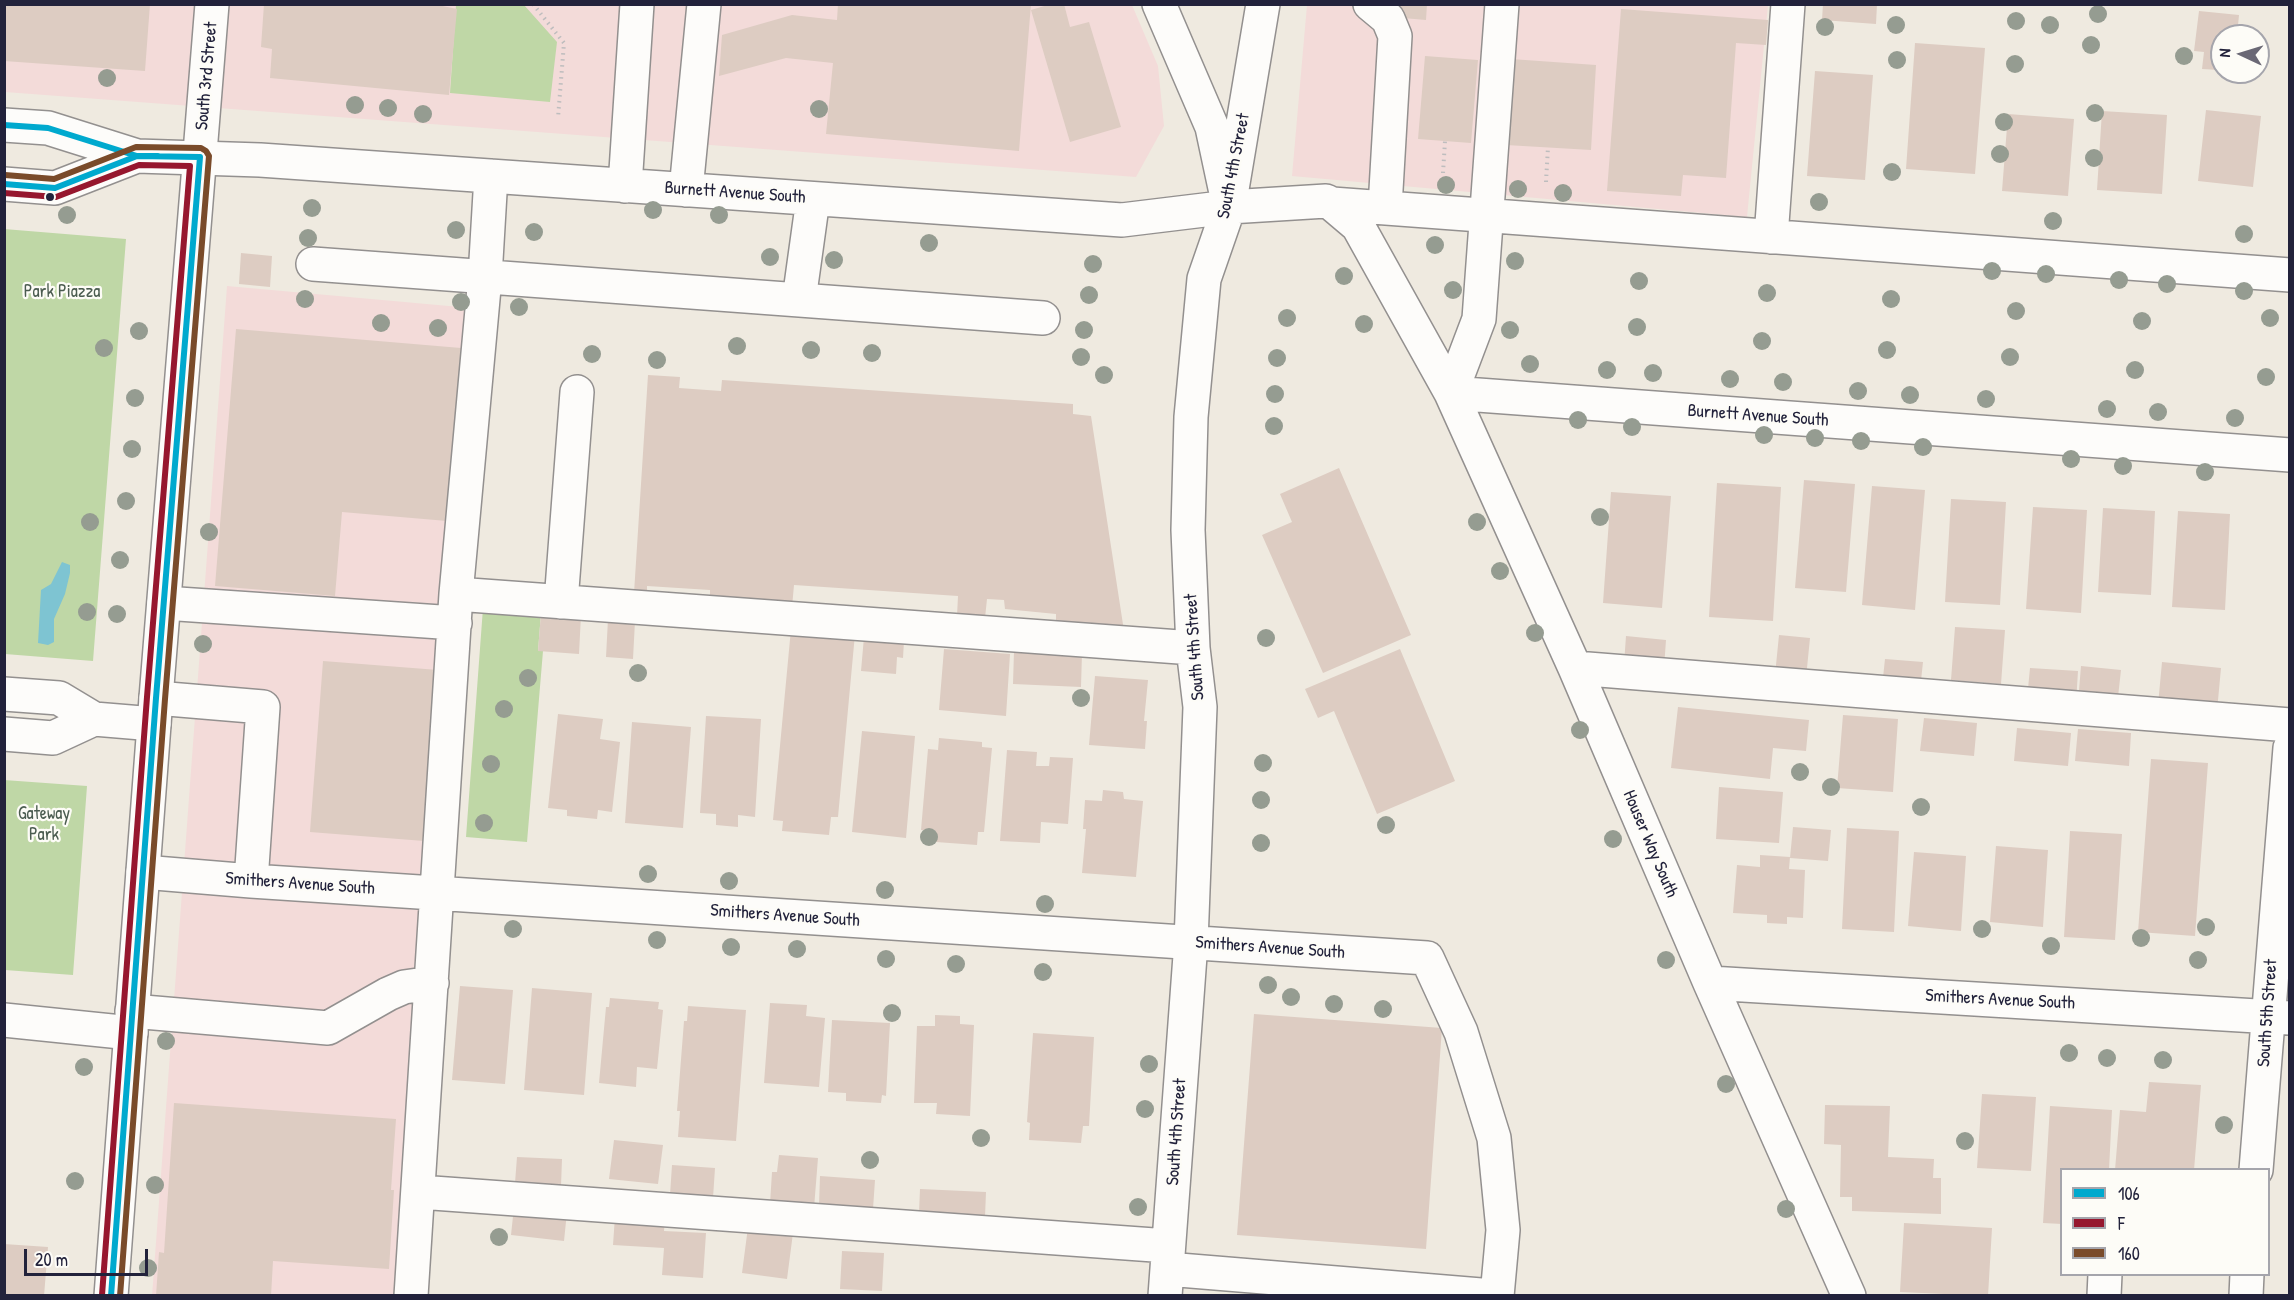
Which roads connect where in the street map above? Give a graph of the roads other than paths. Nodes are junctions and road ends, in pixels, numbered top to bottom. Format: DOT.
graph roads {
  1 [pos="212,4"];
  2 [pos="637,4"];
  3 [pos="704,4"];
  4 [pos="1160,4"];
  5 [pos="1263,4"];
  6 [pos="1370,4"];
  7 [pos="1502,4"];
  8 [pos="1788,4"];
  9 [pos="4,125"];
  10 [pos="137,156"];
  11 [pos="200,157"];
  12 [pos="491,176"];
  13 [pos="4,184"];
  14 [pos="625,186"];
  15 [pos="686,190"];
  16 [pos="813,199"];
  17 [pos="1332,204"];
  18 [pos="1229,207"];
  19 [pos="1385,207"];
  20 [pos="1487,216"];
  21 [pos="1771,237"];
  22 [pos="313,264"];
  23 [pos="2289,276"];
  24 [pos="485,277"];
  25 [pos="799,300"];
  26 [pos="1043,318"];
  27 [pos="577,392"];
  28 [pos="1451,393"];
  29 [pos="2289,455"];
  30 [pos="561,602"];
  31 [pos="164,603"];
  32 [pos="455,609"];
  33 [pos="1193,648"];
  34 [pos="1575,668"];
  35 [pos="4,694"];
  36 [pos="155,711"];
  37 [pos="94,719"];
  38 [pos="2289,725"];
  39 [pos="4,734"];
  40 [pos="2289,748"];
  41 [pos="143,872"];
  42 [pos="251,881"];
  43 [pos="438,894"];
  44 [pos="1191,942"];
  45 [pos="432,983"];
  46 [pos="1710,983"];
  47 [pos="2279,1017"];
  48 [pos="4,1020"];
  49 [pos="131,1022"];
  50 [pos="2256,1168"];
  51 [pos="419,1192"];
  52 [pos="1166,1270"];
  53 [pos="2106,1276"];
  54 [pos="2247,1276"];
  55 [pos="111,1296"];
  56 [pos="411,1296"];
  57 [pos="1495,1296"];
  58 [pos="1849,1296"];
  59 [pos="2104,1296"];
  60 [pos="2246,1296"];
  1 -- 11 [label="street, South 3rd Street"];
  2 -- 14 [label="street"];
  3 -- 15 [label="street"];
  4 -- 18 [label="street"];
  5 -- 18 [label="street, South 4th Street"];
  6 -- 19 [label="street"];
  7 -- 20 [label="street"];
  8 -- 21 [label="street"];
  9 -- 10 [label="street, Burnett Avenue South"];
  10 -- 11 [label="street, Burnett Avenue South"];
  10 -- 13 [label="street, Burnett Avenue South"];
  11 -- 12 [label="street, Burnett Avenue South"];
  11 -- 31 [label="street, South 3rd Street"];
  12 -- 14 [label="street, Burnett Avenue South"];
  12 -- 24 [label="street"];
  14 -- 15 [label="street, Burnett Avenue South"];
  15 -- 16 [label="street, Burnett Avenue South"];
  16 -- 18 [label="street, Burnett Avenue South"];
  16 -- 25 [label="street"];
  17 -- 18 [label="street, Burnett Avenue South"];
  17 -- 19 [label="street, Burnett Avenue South"];
  17 -- 28 [label="street"];
  18 -- 33 [label="street, South 4th Street"];
  19 -- 20 [label="street, Burnett Avenue South"];
  20 -- 21 [label="street, Burnett Avenue South"];
  20 -- 28 [label="street"];
  21 -- 23 [label="street, Burnett Avenue South"];
  22 -- 24 [label="street"];
  24 -- 25 [label="street"];
  24 -- 32 [label="street"];
  25 -- 26 [label="street"];
  27 -- 30 [label="street"];
  28 -- 29 [label="street, Burnett Avenue South"];
  28 -- 34 [label="street, Houser Way South"];
  30 -- 32 [label="street"];
  30 -- 33 [label="street"];
  31 -- 32 [label="street"];
  31 -- 36 [label="street, South 3rd Street"];
  32 -- 43 [label="street"];
  33 -- 44 [label="street, South 4th Street"];
  34 -- 38 [label="street"];
  34 -- 46 [label="street, Houser Way South"];
  35 -- 37 [label="street"];
  36 -- 37 [label="street"];
  36 -- 41 [label="street, South 3rd Street"];
  36 -- 42 [label="street"];
  37 -- 39 [label="street"];
  40 -- 47 [label="street, South 5th Street"];
  41 -- 42 [label="street, Smithers Avenue South"];
  41 -- 49 [label="street, South 3rd Street"];
  42 -- 43 [label="street, Smithers Avenue South"];
  43 -- 44 [label="street, Smithers Avenue South"];
  43 -- 45 [label="street"];
  44 -- 52 [label="street, South 4th Street"];
  44 -- 57 [label="street, Smithers Avenue South"];
  45 -- 49 [label="street"];
  45 -- 51 [label="street"];
  46 -- 47 [label="street, Smithers Avenue South"];
  46 -- 58 [label="street, Houser Way South"];
  47 -- 50 [label="street, South 5th Street"];
  48 -- 49 [label="street"];
  49 -- 55 [label="street, South 3rd Street"];
  51 -- 52 [label="street"];
  51 -- 56 [label="street"];
  52 -- 57 [label="street"];
  53 -- 59 [label="street"];
  54 -- 60 [label="street"];
}
